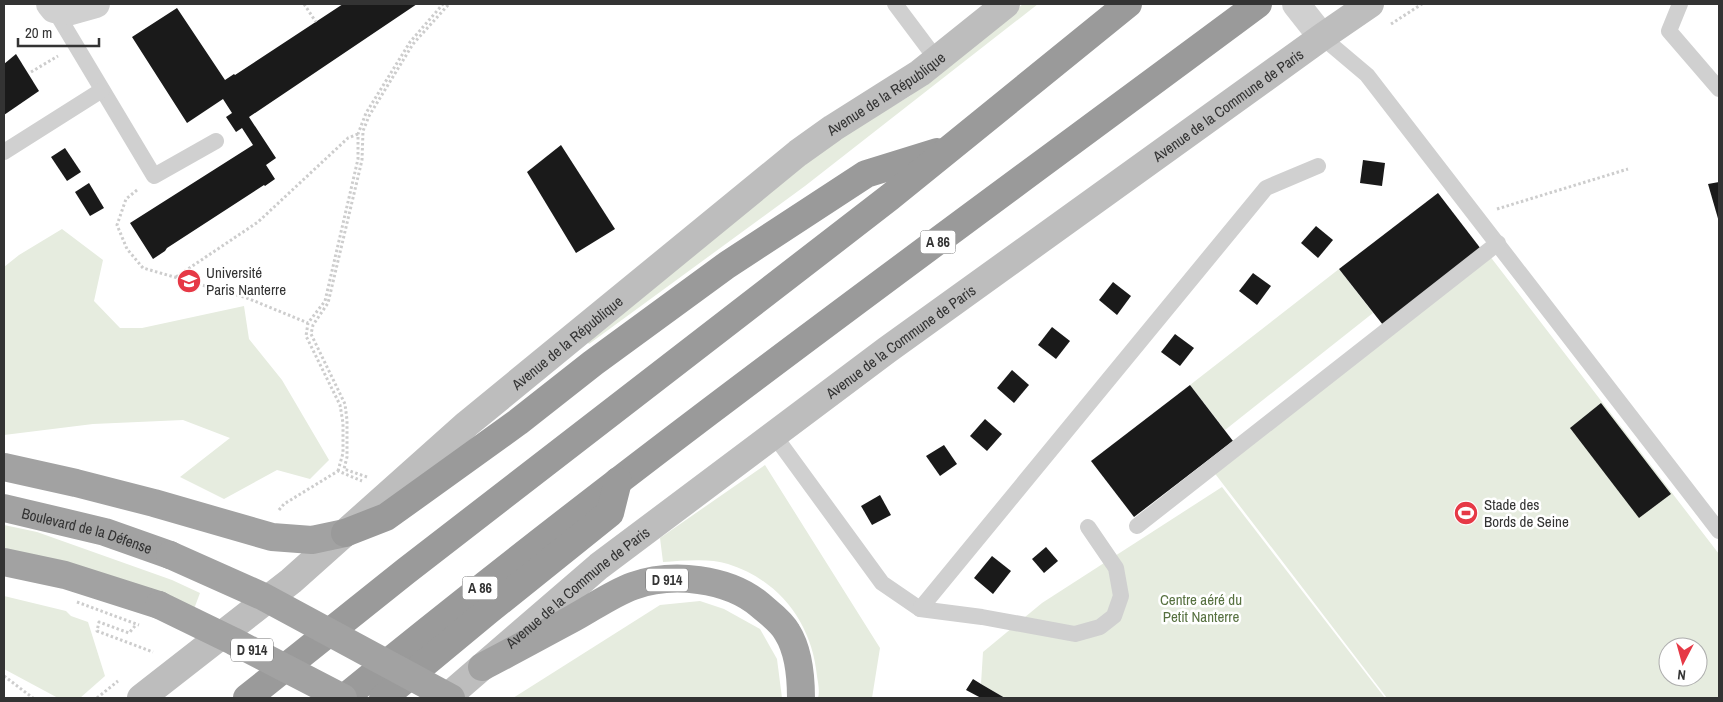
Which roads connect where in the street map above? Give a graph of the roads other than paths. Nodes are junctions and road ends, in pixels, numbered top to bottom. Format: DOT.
graph roads {
  1 [pos="96,4"];
  2 [pos="895,4"];
  3 [pos="1006,4"];
  4 [pos="1128,4"];
  5 [pos="1258,4"];
  6 [pos="1296,4"];
  7 [pos="1370,4"];
  8 [pos="1680,4"];
  9 [pos="52,7"];
  10 [pos="1322,36"];
  11 [pos="937,60"];
  12 [pos="1719,89"];
  13 [pos="102,90"];
  14 [pos="216,141"];
  15 [pos="950,148"];
  16 [pos="4,152"];
  17 [pos="1318,166"];
  18 [pos="1498,244"];
  19 [pos="774,434"];
  20 [pos="4,467"];
  21 [pos="618,481"];
  22 [pos="4,508"];
  23 [pos="1137,526"];
  24 [pos="1088,527"];
  25 [pos="1719,531"];
  26 [pos="345,533"];
  27 [pos="4,562"];
  28 [pos="920,608"];
  29 [pos="482,667"];
  30 [pos="141,698"];
  31 [pos="247,698"];
  32 [pos="344,698"];
  33 [pos="383,698"];
  34 [pos="446,698"];
  35 [pos="451,698"];
  36 [pos="801,698"];
  1 -- 9 [label="street"];
  2 -- 11 [label="lane"];
  3 -- 11 [label="main road, Avenue de la République"];
  4 -- 15 [label="highway"];
  5 -- 21 [label="highway, A 86"];
  6 -- 10 [label="street"];
  7 -- 10 [label="main road, Avenue de la Commune de Paris"];
  8 -- 12 [label="lane"];
  9 -- 13 [label="lane"];
  10 -- 18 [label="lane"];
  10 -- 19 [label="main road, Avenue de la Commune de Paris"];
  11 -- 26 [label="main road, Avenue de la République"];
  13 -- 14 [label="lane"];
  13 -- 16 [label="lane"];
  15 -- 26 [label="highway"];
  15 -- 31 [label="highway"];
  17 -- 28 [label="lane"];
  18 -- 23 [label="lane"];
  18 -- 25 [label="lane"];
  19 -- 28 [label="lane"];
  19 -- 29 [label="main road, Avenue de la Commune de Paris"];
  20 -- 26 [label="highway"];
  21 -- 32 [label="highway, A 86"];
  21 -- 33 [label="highway"];
  22 -- 35 [label="highway, Boulevard de la Défense, bridge"];
  24 -- 28 [label="lane"];
  26 -- 30 [label="main road, Avenue de la République"];
  27 -- 32 [label="highway, D 914, bridge"];
  29 -- 34 [label="main road, Avenue de la Commune de Paris"];
  29 -- 36 [label="highway, D 914"];
}
